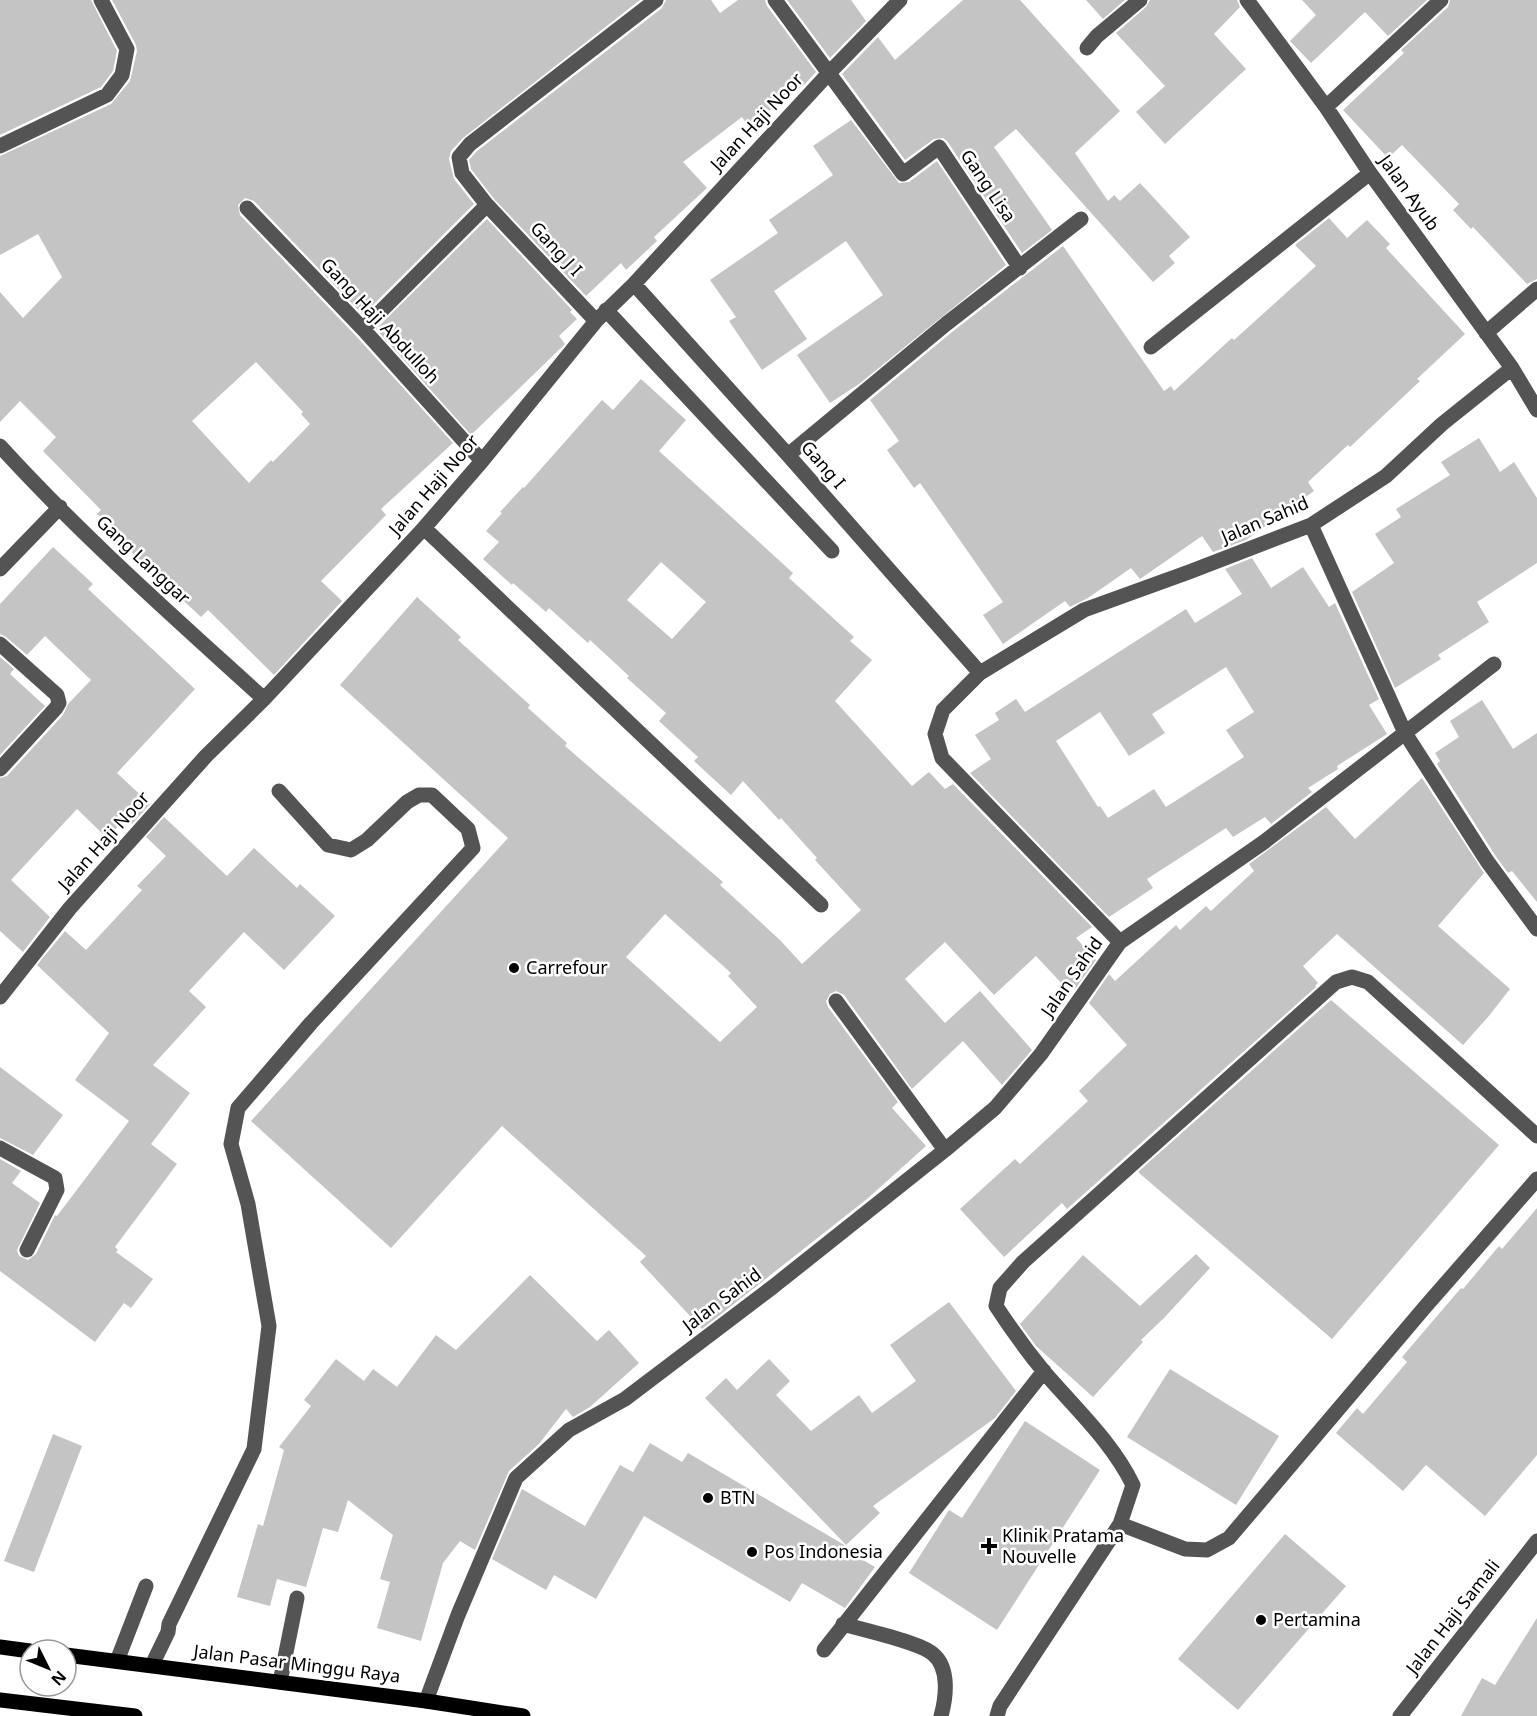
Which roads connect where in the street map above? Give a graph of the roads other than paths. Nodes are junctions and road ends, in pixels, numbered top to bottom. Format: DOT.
graph roads {
  1 [pos="101,0"];
  2 [pos="656,0"];
  3 [pos="775,0"];
  4 [pos="900,0"];
  5 [pos="1140,0"];
  6 [pos="1248,0"];
  7 [pos="1441,0"];
  8 [pos="1087,48"];
  9 [pos="829,73"];
  10 [pos="1326,106"];
  11 [pos="0,146"];
  12 [pos="1370,173"];
  13 [pos="487,205"];
  14 [pos="247,208"];
  15 [pos="1082,219"];
  16 [pos="1020,268"];
  17 [pos="634,284"];
  18 [pos="1537,289"];
  19 [pos="601,315"];
  20 [pos="363,329"];
  21 [pos="1486,333"];
  22 [pos="1151,348"];
  23 [pos="1512,368"];
  24 [pos="1537,411"];
  25 [pos="0,446"];
  26 [pos="788,454"];
  27 [pos="482,461"];
  28 [pos="60,507"];
  29 [pos="1311,525"];
  30 [pos="424,528"];
  31 [pos="832,551"];
  32 [pos="0,569"];
  33 [pos="0,644"];
  34 [pos="1494,664"];
  35 [pos="980,673"];
  36 [pos="264,699"];
  37 [pos="1405,733"];
  38 [pos="0,769"];
  39 [pos="279,791"];
  40 [pos="821,905"];
  41 [pos="1537,929"];
  42 [pos="1120,942"];
  43 [pos="0,997"];
  44 [pos="836,1001"];
  45 [pos="1537,1136"];
  46 [pos="0,1148"];
  47 [pos="945,1150"];
  48 [pos="1537,1179"];
  49 [pos="27,1250"];
  50 [pos="1044,1371"];
  51 [pos="1120,1524"];
  52 [pos="1537,1541"];
  53 [pos="143,1592"];
  54 [pos="297,1598"];
  55 [pos="843,1624"];
  56 [pos="0,1647"];
  57 [pos="18,1649"];
  58 [pos="825,1650"];
  59 [pos="78,1656"];
  60 [pos="117,1661"];
  61 [pos="152,1665"];
  62 [pos="280,1682"];
  63 [pos="0,1700"];
  64 [pos="426,1701"];
  65 [pos="998,1711"];
  66 [pos="80,1713"];
  67 [pos="135,1716"];
  68 [pos="523,1716"];
  69 [pos="941,1716"];
  70 [pos="1400,1716"];
  1 -- 11 [label="street"];
  2 -- 13 [label="street, Gang J I"];
  3 -- 9 [label="street"];
  4 -- 9 [label="street, Jalan Haji Noor"];
  5 -- 8 [label="street"];
  6 -- 10 [label="street, Jalan Ayub"];
  7 -- 10 [label="street"];
  9 -- 16 [label="street, Gang Lisa"];
  9 -- 17 [label="street, Jalan Haji Noor"];
  10 -- 12 [label="street, Jalan Ayub"];
  12 -- 21 [label="street, Jalan Ayub"];
  12 -- 22 [label="street"];
  13 -- 19 [label="street, Gang J I"];
  13 -- 20 [label="street"];
  14 -- 20 [label="street, Gang Haji Abdulloh"];
  15 -- 16 [label="street"];
  16 -- 26 [label="street"];
  17 -- 19 [label="street, Jalan Haji Noor"];
  17 -- 26 [label="street, Gang I"];
  18 -- 21 [label="street"];
  19 -- 27 [label="street, Jalan Haji Noor"];
  19 -- 31 [label="street, Gang J I"];
  20 -- 27 [label="street, Gang Haji Abdulloh"];
  21 -- 23 [label="street, Jalan Ayub"];
  23 -- 24 [label="street, Jalan Ayub"];
  23 -- 29 [label="street, Jalan Sahid"];
  25 -- 28 [label="street, Gang Langgar"];
  26 -- 35 [label="street, Gang I"];
  27 -- 30 [label="street, Jalan Haji Noor"];
  28 -- 32 [label="street"];
  28 -- 36 [label="street, Gang Langgar"];
  29 -- 35 [label="street, Jalan Sahid"];
  29 -- 37 [label="street"];
  30 -- 36 [label="street, Jalan Haji Noor"];
  30 -- 40 [label="street"];
  33 -- 38 [label="street"];
  34 -- 37 [label="street"];
  35 -- 42 [label="street, Jalan Sahid"];
  36 -- 43 [label="street, Jalan Haji Noor"];
  37 -- 41 [label="street"];
  37 -- 42 [label="street"];
  39 -- 61 [label="street"];
  42 -- 47 [label="street, Jalan Sahid"];
  44 -- 47 [label="street"];
  45 -- 50 [label="street"];
  46 -- 49 [label="street"];
  47 -- 64 [label="street, Jalan Sahid"];
  48 -- 51 [label="street"];
  50 -- 51 [label="street"];
  50 -- 55 [label="street"];
  51 -- 65 [label="street"];
  52 -- 70 [label="street, Jalan Haji Samali"];
  53 -- 60 [label="street"];
  54 -- 62 [label="street"];
  55 -- 58 [label="street"];
  55 -- 69 [label="street"];
  56 -- 57 [label="main road"];
  59 -- 60 [label="main road, Jalan Pasar Minggu Raya"];
  60 -- 61 [label="main road, Jalan Pasar Minggu Raya"];
  61 -- 62 [label="main road, Jalan Pasar Minggu Raya"];
  62 -- 64 [label="main road, Jalan Pasar Minggu Raya"];
  63 -- 66 [label="main road"];
  64 -- 68 [label="main road, Jalan Pasar Minggu Raya"];
  66 -- 67 [label="main road"];
}
